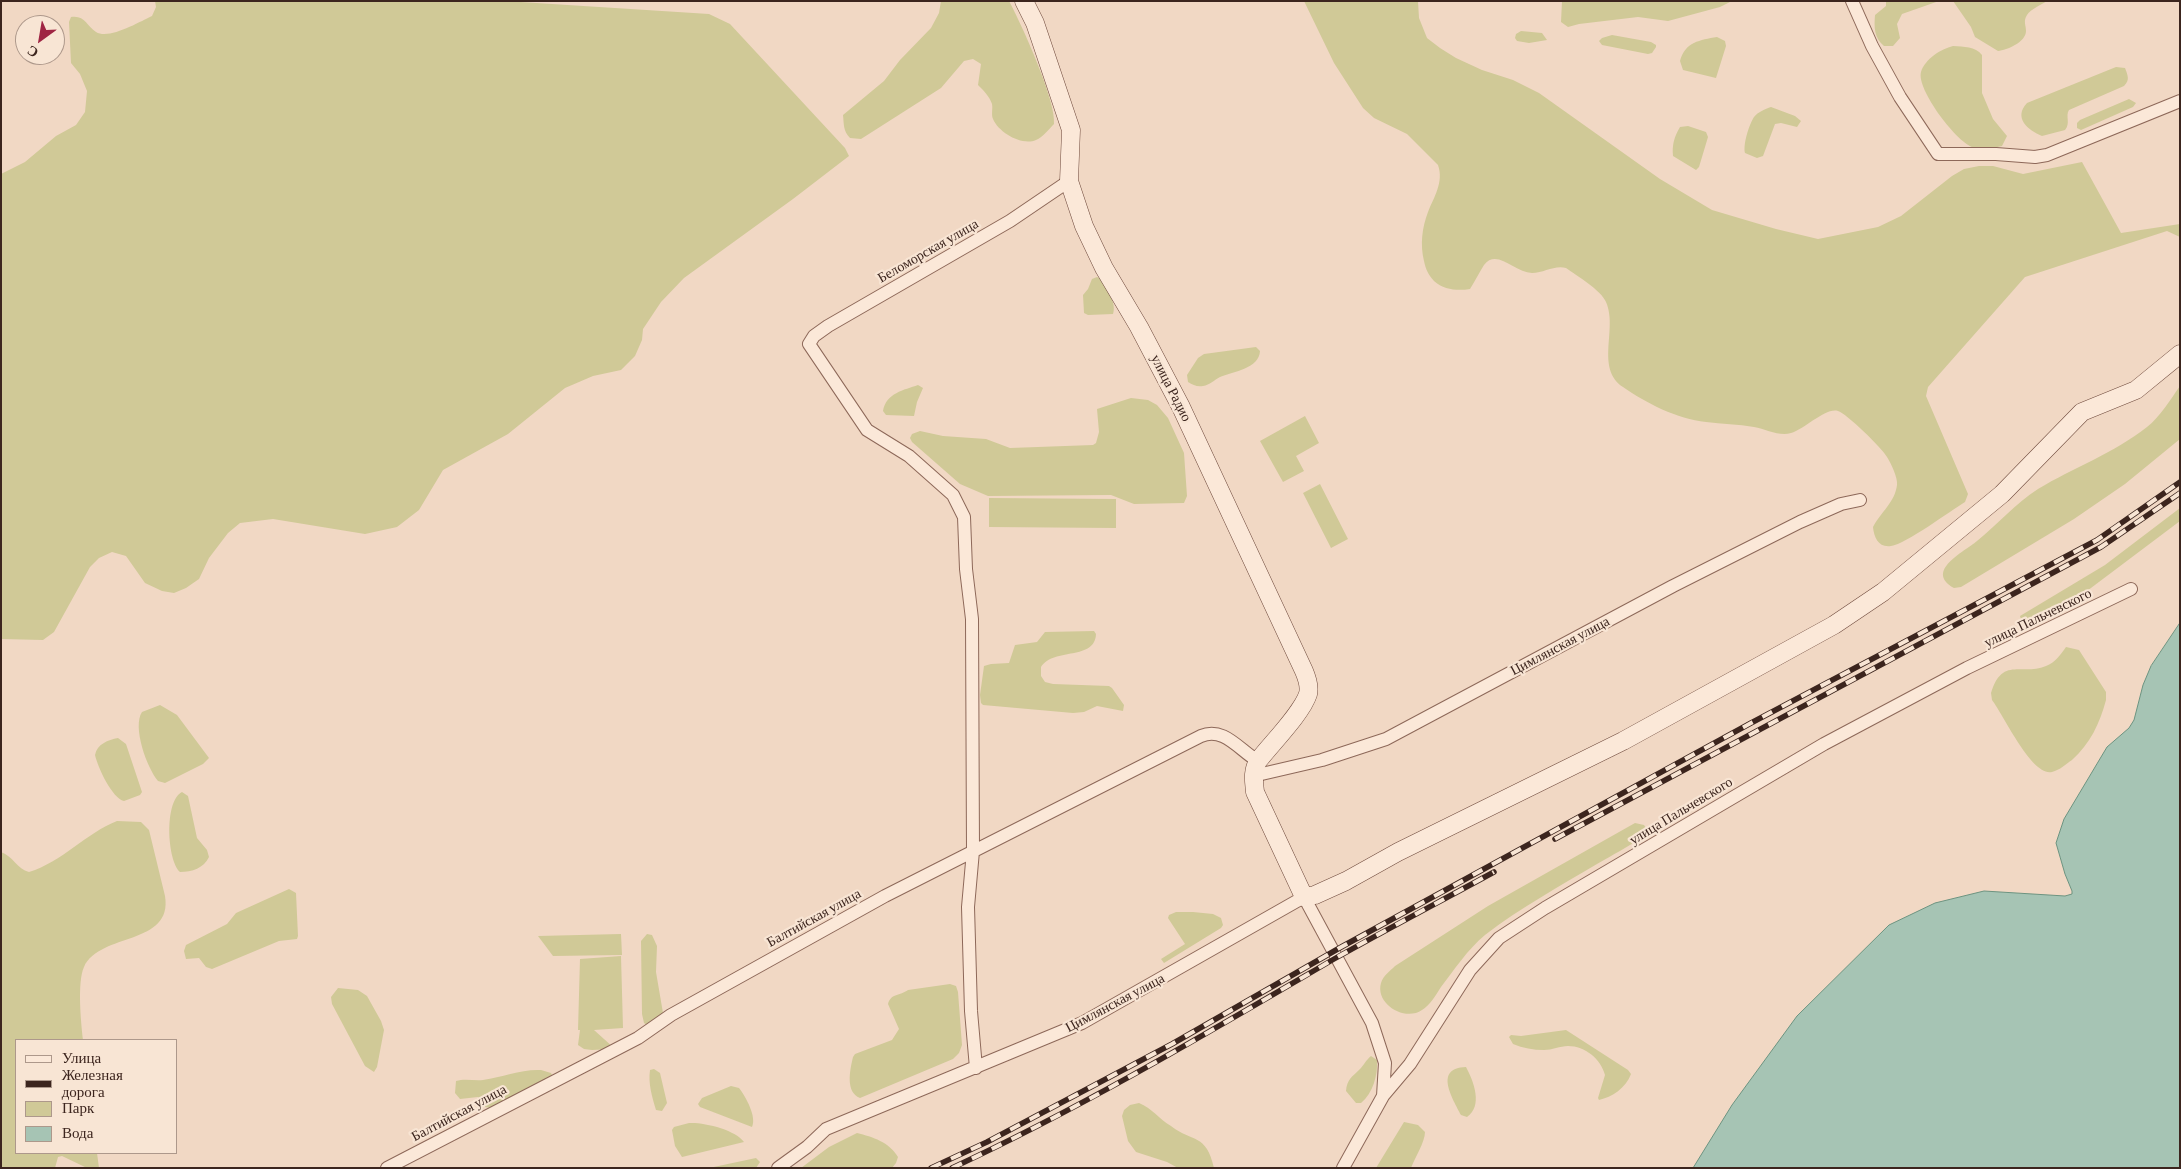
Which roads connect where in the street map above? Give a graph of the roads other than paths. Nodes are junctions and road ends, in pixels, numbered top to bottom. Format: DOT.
graph roads {
  1 [pos="1024,1"];
  2 [pos="1852,1"];
  3 [pos="2180,101"];
  4 [pos="1069,181"];
  5 [pos="2180,354"];
  6 [pos="1860,500"];
  7 [pos="2131,589"];
  8 [pos="1256,769"];
  9 [pos="973,851"];
  10 [pos="1304,897"];
  11 [pos="976,1068"];
  12 [pos="1383,1096"];
  13 [pos="387,1168"];
  14 [pos="778,1168"];
  15 [pos="1344,1168"];
  1 -- 4 [label="main road, улица Радио"];
  2 -- 3 [label="street"];
  4 -- 8 [label="main road, улица Радио"];
  4 -- 9 [label="street, Беломорская улица"];
  5 -- 10 [label="main road"];
  6 -- 8 [label="street, Цимлянская улица"];
  7 -- 12 [label="street, улица Пальчевского"];
  8 -- 9 [label="street, Балтийская улица"];
  8 -- 10 [label="main road"];
  9 -- 11 [label="street"];
  9 -- 13 [label="street, Балтийская улица"];
  10 -- 11 [label="street, Цимлянская улица"];
  10 -- 12 [label="street"];
  11 -- 14 [label="street, Цимлянская улица"];
  12 -- 15 [label="street, улица Пальчевского"];
}
